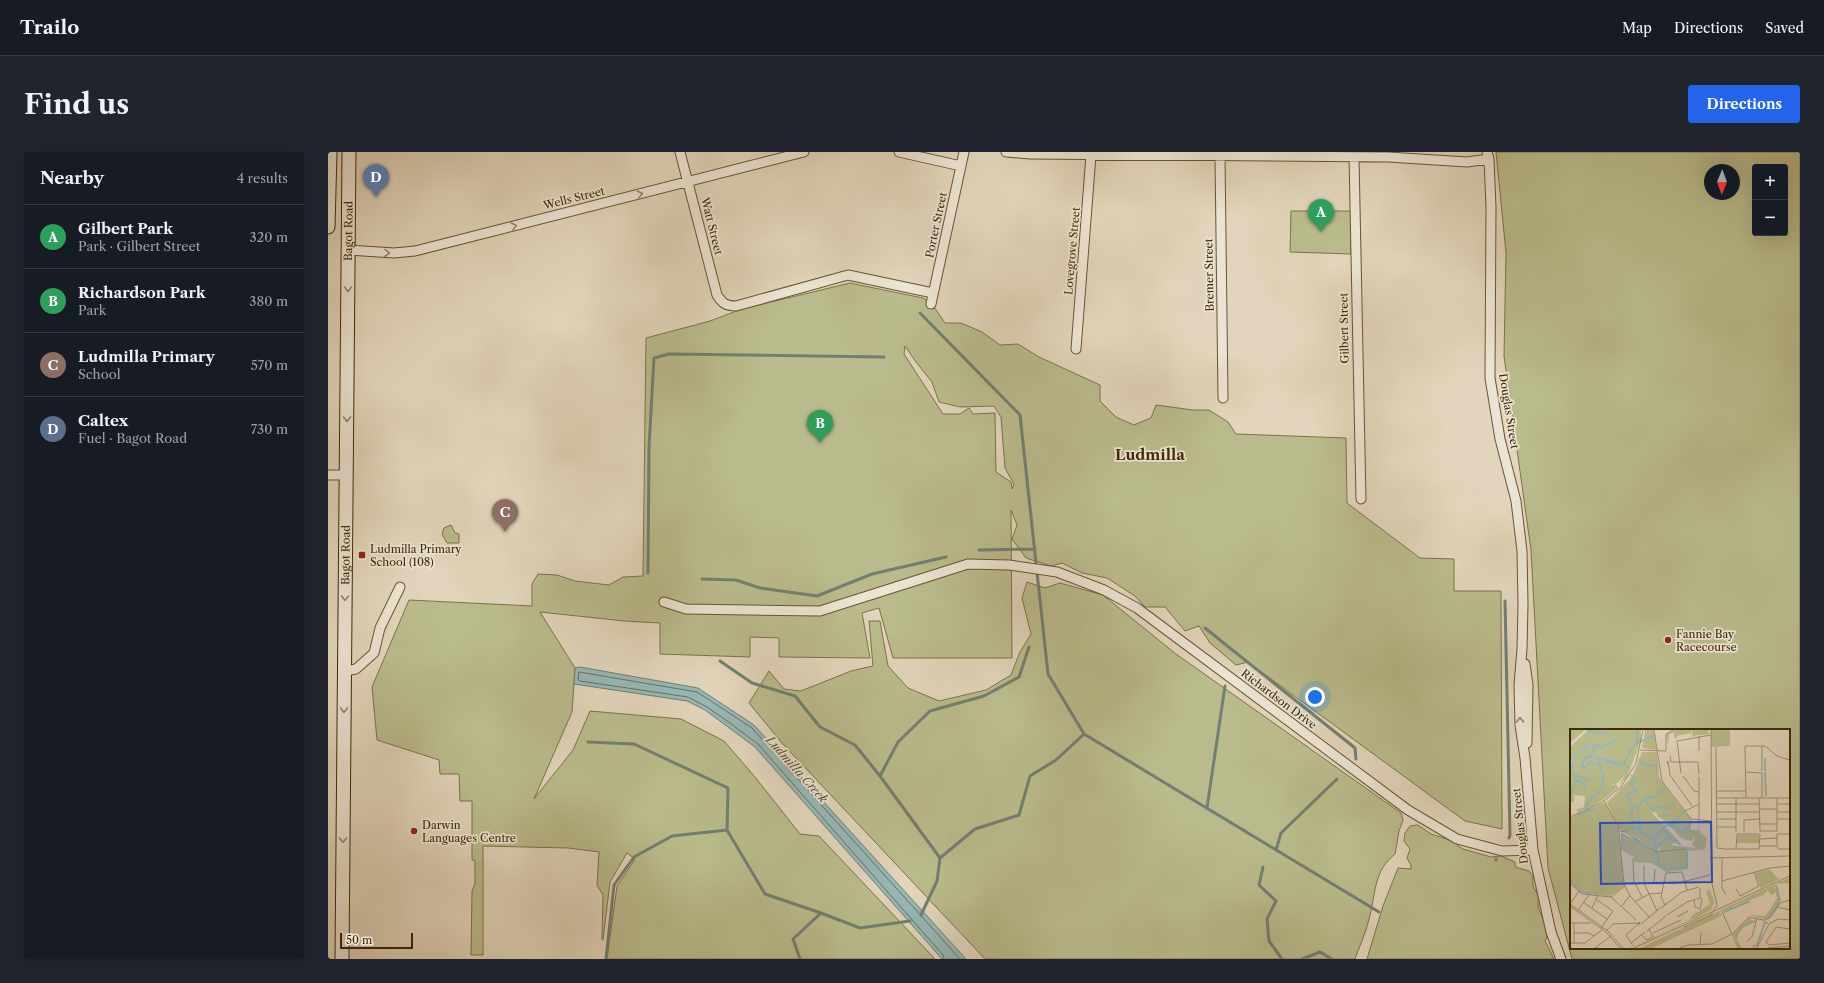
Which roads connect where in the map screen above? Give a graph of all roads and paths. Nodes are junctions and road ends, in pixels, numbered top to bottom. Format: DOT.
graph roads {
  1 [pos="330,152"];
  2 [pos="349,152"];
  3 [pos="680,152"];
  4 [pos="804,152"];
  5 [pos="899,152"];
  6 [pos="964,152"];
  7 [pos="1006,152"];
  8 [pos="1219,154"];
  9 [pos="1091,155"];
  10 [pos="1348,155"];
  11 [pos="1488,155"];
  12 [pos="961,166"];
  13 [pos="688,182"];
  14 [pos="328,227"];
  15 [pos="348,250"];
  16 [pos="933,293"];
  17 [pos="931,304"];
  18 [pos="1076,349"];
  19 [pos="1223,398"];
  20 [pos="328,475"];
  21 [pos="347,475"];
  22 [pos="1361,499"];
  23 [pos="400,587"];
  24 [pos="664,602"];
  25 [pos="344,671"];
  26 [pos="1533,850"];
  27 [pos="342,959"];
  28 [pos="1561,959"];
  1 -- 14 [label="main road, Bagot Road"];
  2 -- 15 [label="main road, Bagot Road"];
  3 -- 13 [label="street, Watt Street"];
  4 -- 13 [label="street, Wells Street"];
  5 -- 12 [label="street"];
  6 -- 12 [label="street, Porter Street"];
  7 -- 9 [label="street"];
  8 -- 9 [label="street"];
  8 -- 10 [label="street"];
  8 -- 19 [label="street, Bremer Street"];
  9 -- 18 [label="street, Lovegrove Street"];
  10 -- 11 [label="street"];
  10 -- 22 [label="street, Gilbert Street"];
  11 -- 26 [label="street, Douglas Street"];
  12 -- 16 [label="street, Porter Street"];
  15 -- 13 [label="street, Wells Street, one-way"];
  13 -- 16 [label="street, Watt Street"];
  15 -- 21 [label="main road, Bagot Road, one-way"];
  16 -- 17 [label="street, Porter Street"];
  20 -- 21 [label="street"];
  21 -- 25 [label="main road, Bagot Road, one-way"];
  23 -- 25 [label="street"];
  24 -- 26 [label="street, Richardson Drive"];
  25 -- 27 [label="main road, Bagot Road, one-way"];
  26 -- 28 [label="street, Douglas Street"];
}
